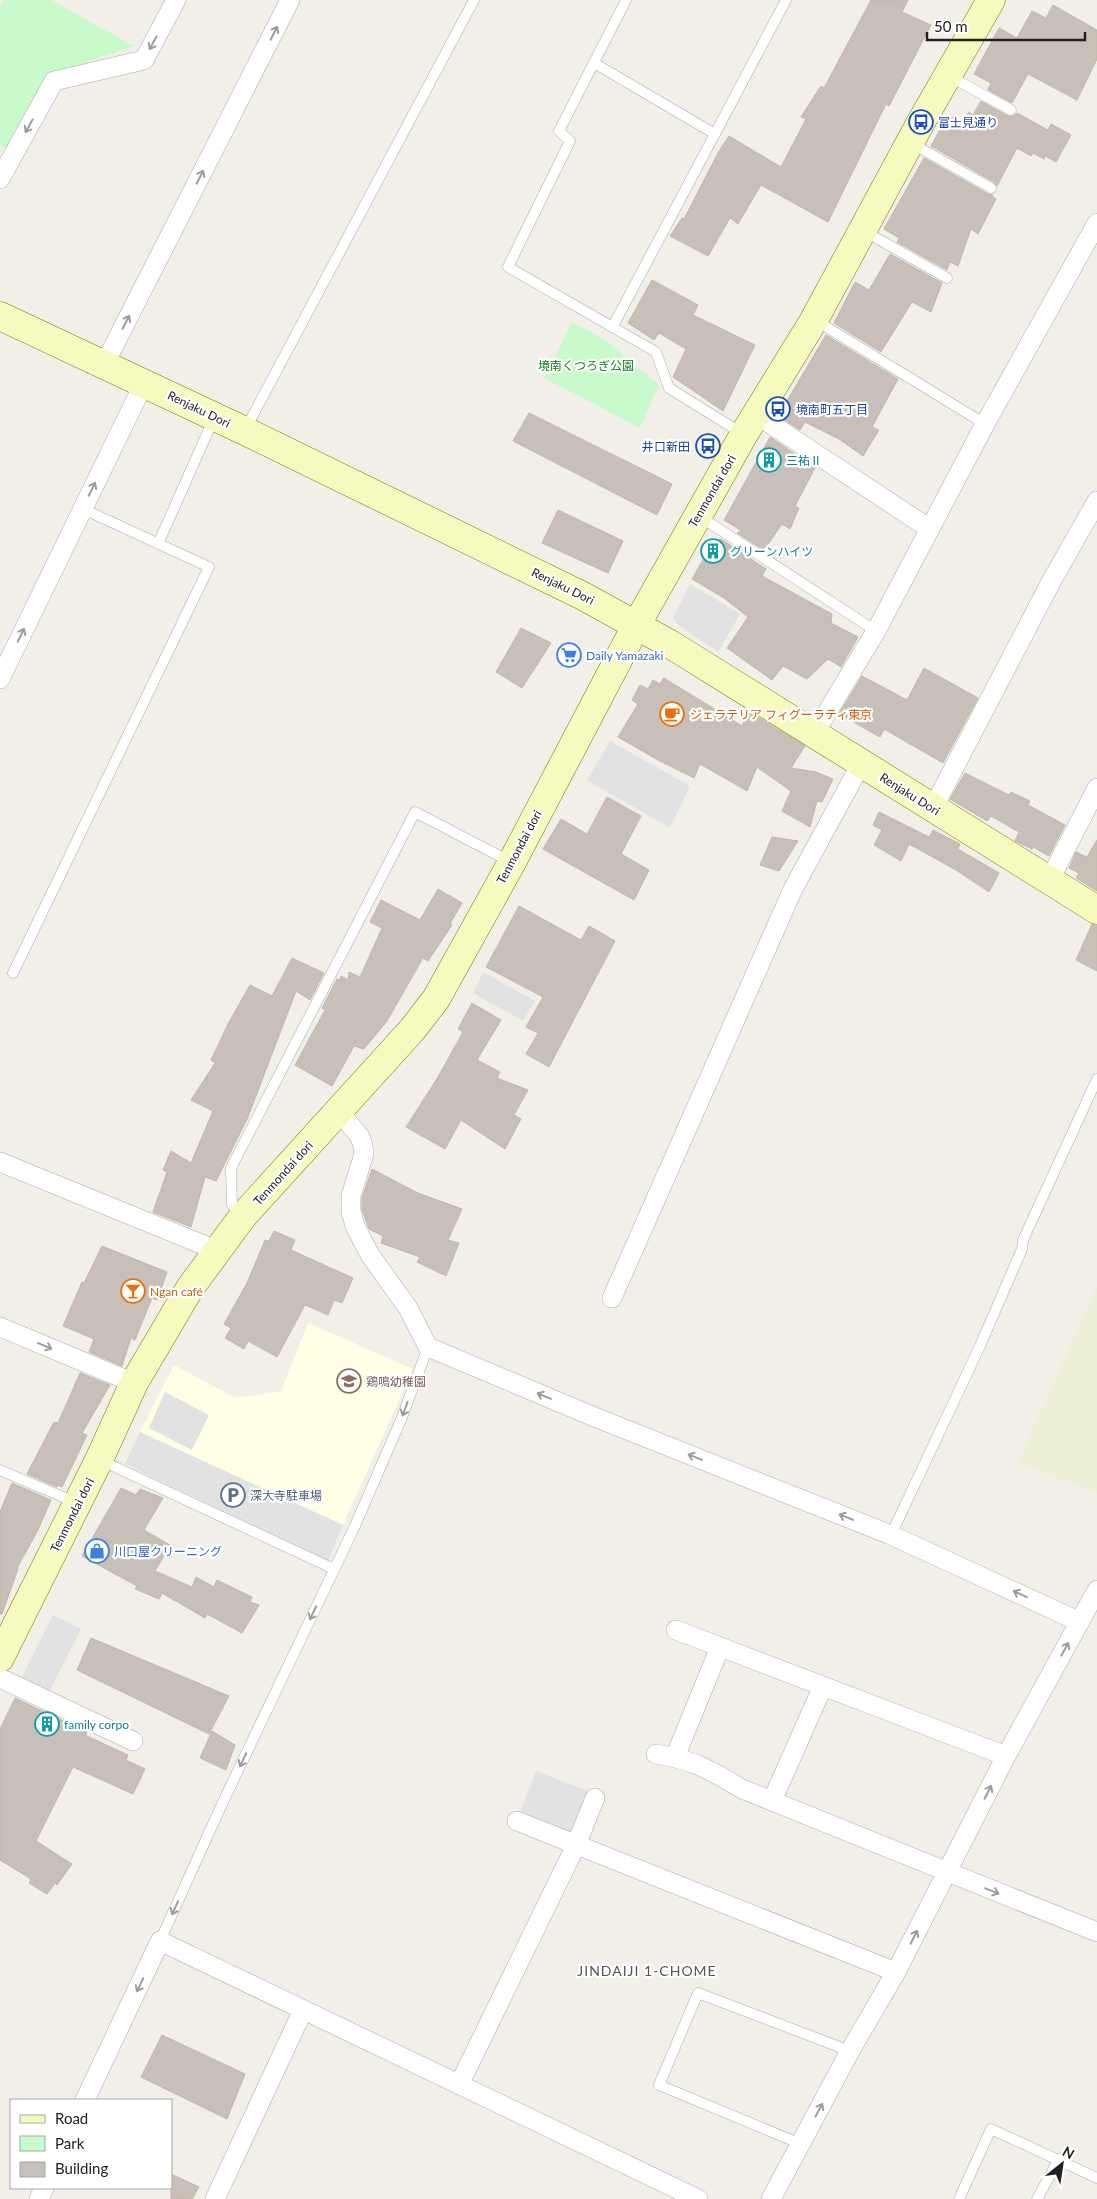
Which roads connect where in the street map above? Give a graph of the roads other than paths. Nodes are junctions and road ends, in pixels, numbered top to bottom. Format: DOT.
graph roads {
  1 [pos="176,0"];
  2 [pos="290,0"];
  3 [pos="474,0"];
  4 [pos="626,0"];
  5 [pos="786,0"];
  6 [pos="992,0"];
  7 [pos="594,63"];
  8 [pos="948,75"];
  9 [pos="1011,110"];
  10 [pos="715,134"];
  11 [pos="910,143"];
  12 [pos="0,179"];
  13 [pos="991,188"];
  14 [pos="1097,223"];
  15 [pos="863,230"];
  16 [pos="947,278"];
  17 [pos="0,316"];
  18 [pos="814,320"];
  19 [pos="613,326"];
  20 [pos="104,365"];
  21 [pos="144,383"];
  22 [pos="215,417"];
  23 [pos="984,424"];
  24 [pos="751,425"];
  25 [pos="245,431"];
  26 [pos="1097,501"];
  27 [pos="83,509"];
  28 [pos="698,515"];
  29 [pos="930,530"];
  30 [pos="158,544"];
  31 [pos="637,624"];
  32 [pos="876,631"];
  33 [pos="0,679"];
  34 [pos="814,734"];
  35 [pos="861,764"];
  36 [pos="1097,788"];
  37 [pos="933,808"];
  38 [pos="512,862"];
  39 [pos="1049,881"];
  40 [pos="1097,910"];
  41 [pos="13,973"];
  42 [pos="1097,1079"];
  43 [pos="338,1111"];
  44 [pos="0,1162"];
  45 [pos="243,1216"];
  46 [pos="216,1250"];
  47 [pos="612,1298"];
  48 [pos="0,1327"];
  49 [pos="428,1347"];
  50 [pos="134,1383"];
  51 [pos="100,1460"];
  52 [pos="0,1470"];
  53 [pos="78,1504"];
  54 [pos="891,1535"];
  55 [pos="334,1569"];
  56 [pos="1097,1590"];
  57 [pos="1080,1622"];
  58 [pos="676,1630"];
  59 [pos="720,1647"];
  60 [pos="0,1658"];
  61 [pos="0,1678"];
  62 [pos="823,1686"];
  63 [pos="134,1741"];
  64 [pos="656,1754"];
  65 [pos="1006,1756"];
  66 [pos="675,1757"];
  67 [pos="596,1798"];
  68 [pos="772,1801"];
  69 [pos="517,1821"];
  70 [pos="576,1845"];
  71 [pos="946,1873"];
  72 [pos="1097,1932"];
  73 [pos="160,1941"];
  74 [pos="896,1972"];
  75 [pos="303,2010"];
  76 [pos="850,2051"];
  77 [pos="459,2085"];
  78 [pos="85,2099"];
  79 [pos="801,2144"];
  80 [pos="1059,2159"];
  81 [pos="1097,2178"];
  82 [pos="215,2199"];
  83 [pos="698,2199"];
  84 [pos="771,2199"];
  85 [pos="959,2199"];
  86 [pos="1037,2199"];
  1 -- 12 [label="street, one-way"];
  20 -- 2 [label="street, one-way"];
  3 -- 25 [label="lane"];
  4 -- 7 [label="lane"];
  5 -- 10 [label="lane"];
  6 -- 8 [label="main road, Tenmondai dori"];
  7 -- 10 [label="lane"];
  7 -- 19 [label="lane"];
  8 -- 9 [label="lane"];
  8 -- 11 [label="main road, Tenmondai dori"];
  10 -- 19 [label="lane"];
  11 -- 13 [label="lane"];
  11 -- 15 [label="main road, Tenmondai dori"];
  14 -- 23 [label="street"];
  15 -- 16 [label="lane"];
  15 -- 18 [label="main road, Tenmondai dori"];
  17 -- 20 [label="main road, Renjaku Dori"];
  18 -- 23 [label="lane"];
  18 -- 24 [label="main road, Tenmondai dori"];
  19 -- 24 [label="lane"];
  20 -- 21 [label="main road, Renjaku Dori"];
  21 -- 22 [label="main road, Renjaku Dori"];
  27 -- 21 [label="street, one-way"];
  22 -- 25 [label="main road, Renjaku Dori"];
  22 -- 30 [label="lane"];
  23 -- 29 [label="street"];
  24 -- 28 [label="main road, Tenmondai dori"];
  24 -- 29 [label="street"];
  25 -- 31 [label="main road, Renjaku Dori"];
  26 -- 37 [label="street"];
  27 -- 30 [label="lane"];
  33 -- 27 [label="street, one-way"];
  28 -- 31 [label="main road, Tenmondai dori"];
  28 -- 32 [label="lane"];
  29 -- 32 [label="street"];
  30 -- 41 [label="lane"];
  31 -- 34 [label="main road, Renjaku Dori"];
  31 -- 38 [label="main road, Tenmondai dori"];
  32 -- 34 [label="street"];
  34 -- 35 [label="main road, Renjaku Dori"];
  35 -- 37 [label="main road, Renjaku Dori"];
  35 -- 47 [label="street"];
  36 -- 39 [label="street"];
  37 -- 39 [label="main road, Renjaku Dori"];
  38 -- 43 [label="main road, Tenmondai dori"];
  38 -- 45 [label="lane"];
  39 -- 40 [label="main road, Renjaku Dori"];
  42 -- 54 [label="lane"];
  43 -- 45 [label="main road, Tenmondai dori"];
  43 -- 49 [label="street"];
  44 -- 46 [label="street"];
  45 -- 46 [label="main road, Tenmondai dori"];
  46 -- 50 [label="main road, Tenmondai dori"];
  48 -- 50 [label="street, one-way"];
  54 -- 49 [label="street, one-way"];
  49 -- 55 [label="lane, one-way"];
  50 -- 51 [label="main road, Tenmondai dori"];
  51 -- 53 [label="main road, Tenmondai dori"];
  51 -- 55 [label="lane"];
  52 -- 53 [label="lane"];
  53 -- 60 [label="main road, Tenmondai dori"];
  57 -- 54 [label="street, one-way"];
  55 -- 73 [label="lane, one-way"];
  56 -- 57 [label="street"];
  65 -- 57 [label="street, one-way"];
  58 -- 59 [label="street"];
  59 -- 62 [label="street"];
  59 -- 66 [label="street"];
  61 -- 63 [label="street"];
  62 -- 65 [label="street"];
  62 -- 68 [label="street"];
  64 -- 66 [label="street"];
  71 -- 65 [label="street, one-way"];
  66 -- 68 [label="street"];
  67 -- 70 [label="street"];
  68 -- 71 [label="street"];
  69 -- 70 [label="street"];
  70 -- 74 [label="street"];
  70 -- 77 [label="street"];
  71 -- 72 [label="street, one-way"];
  74 -- 71 [label="street, one-way"];
  73 -- 75 [label="street"];
  73 -- 78 [label="street, one-way"];
  74 -- 76 [label="street"];
  75 -- 77 [label="street"];
  75 -- 82 [label="street"];
  79 -- 76 [label="street, one-way"];
  76 -- 79 [label="lane"];
  77 -- 83 [label="street"];
  79 -- 84 [label="street"];
  80 -- 81 [label="lane"];
  80 -- 85 [label="lane"];
  80 -- 86 [label="lane"];
}
